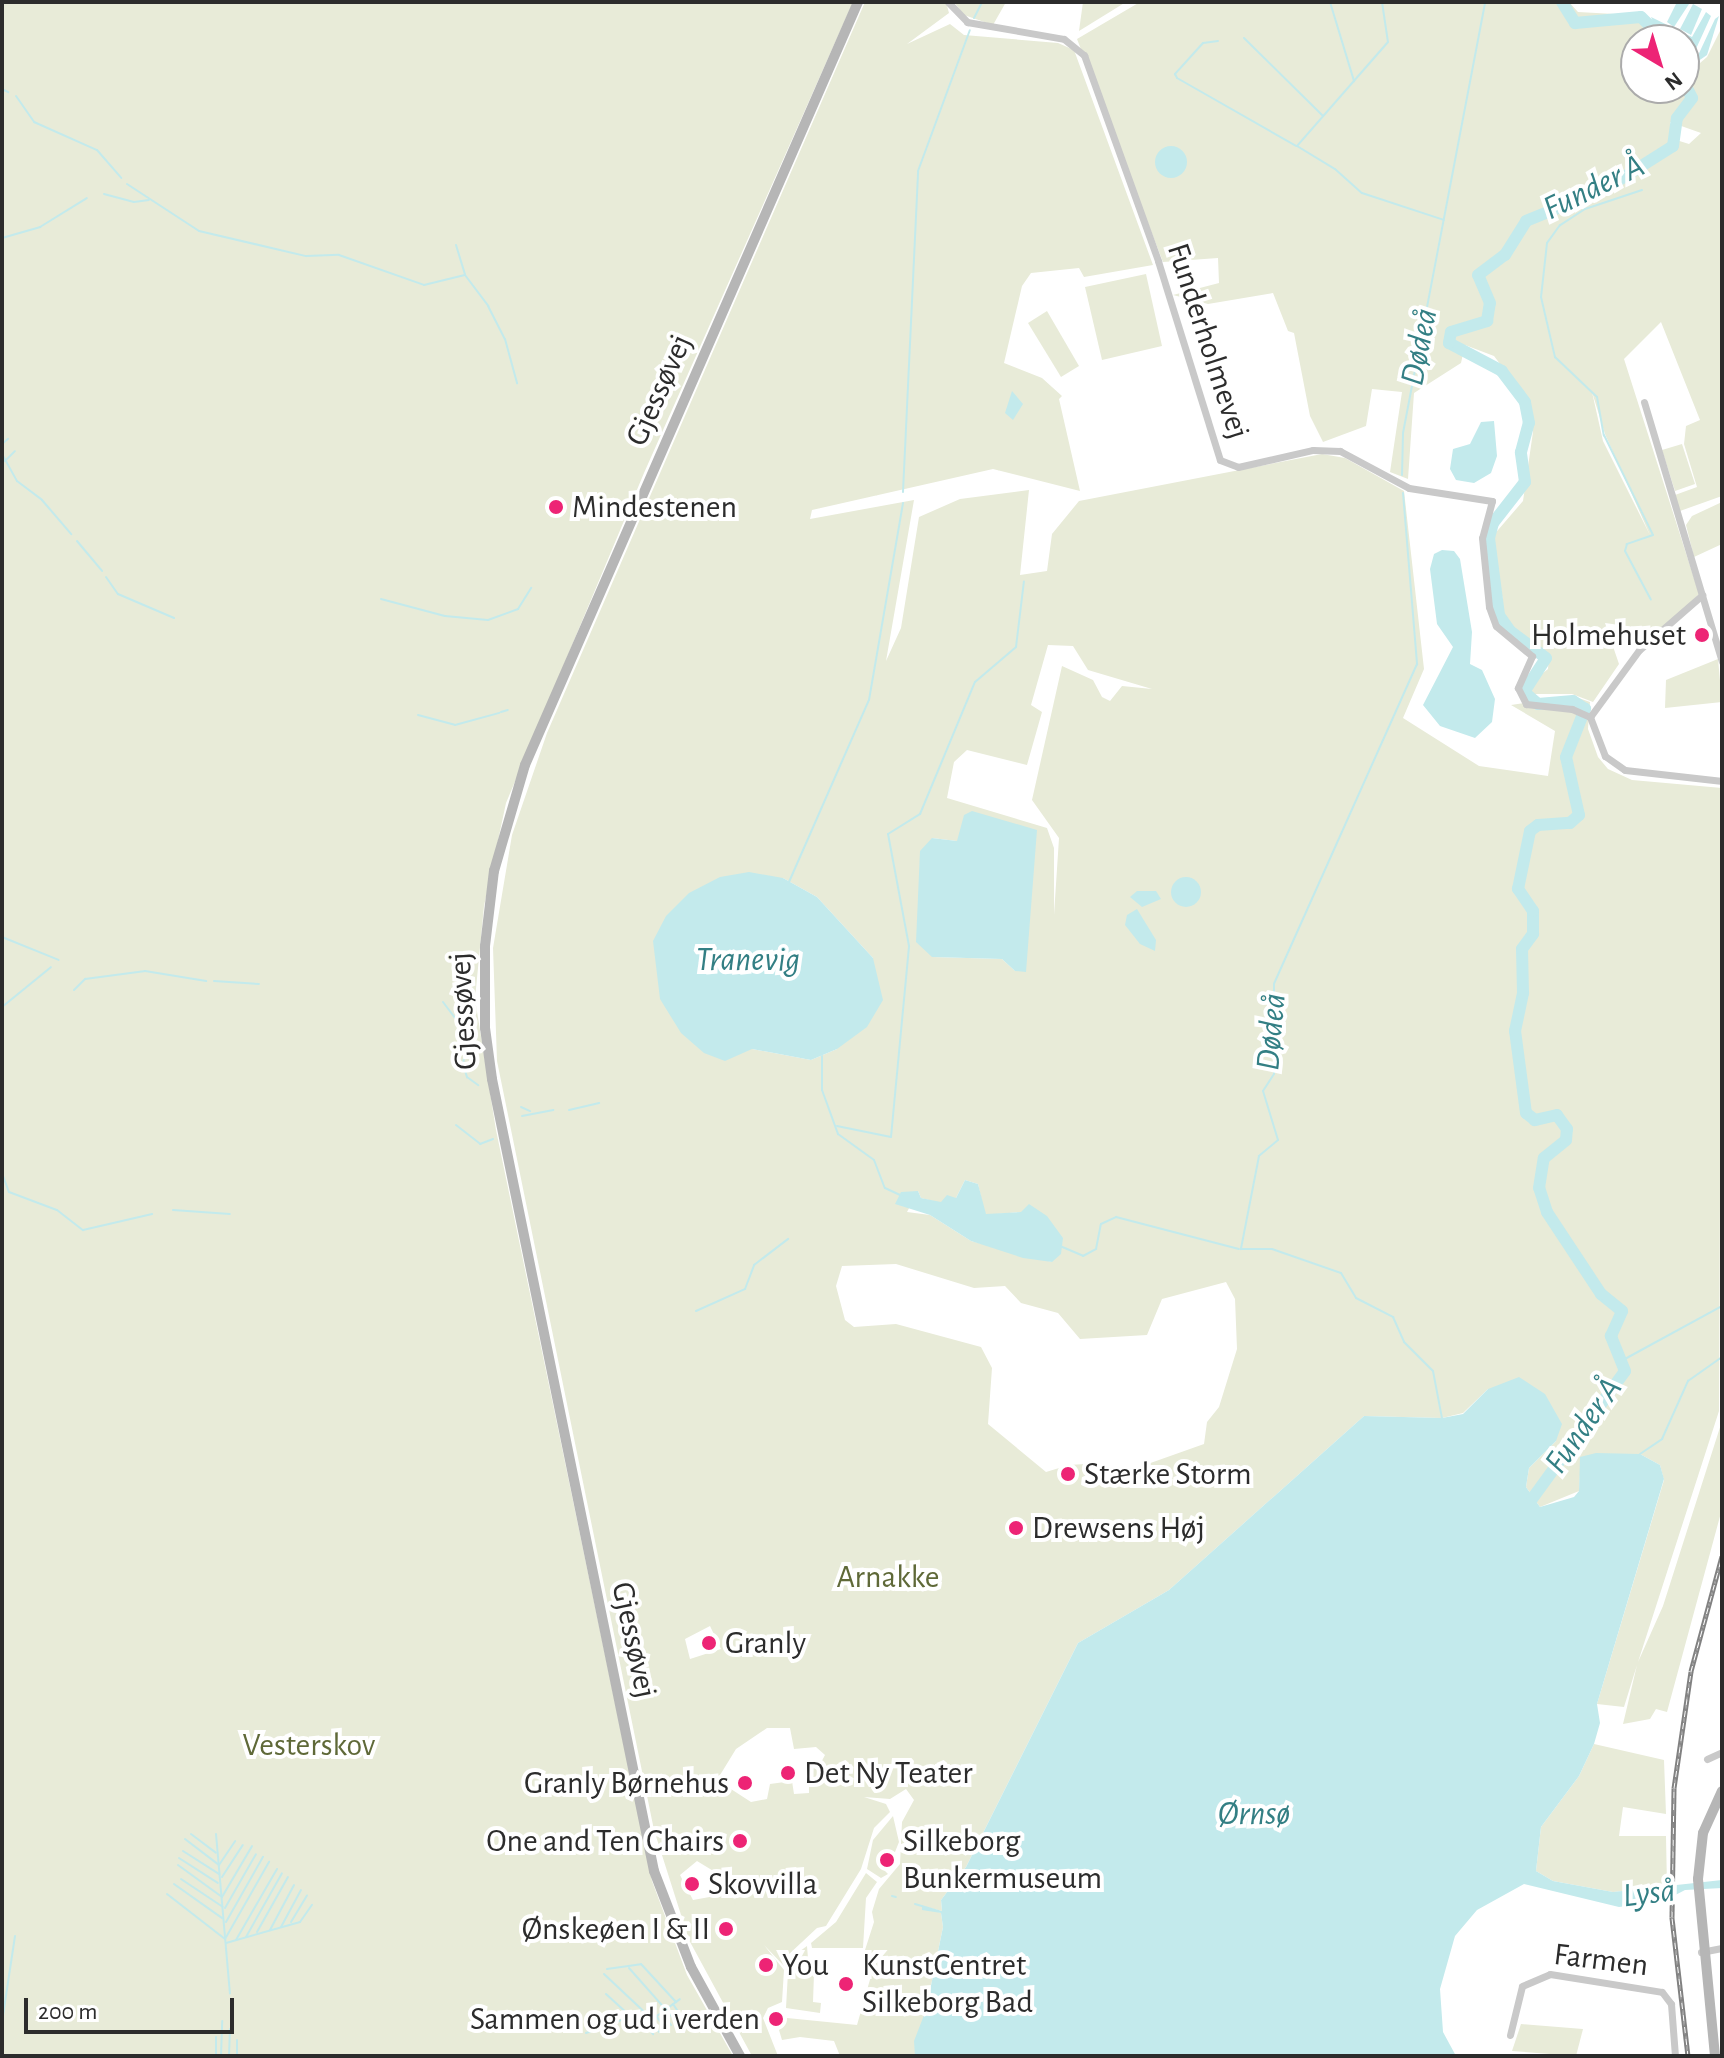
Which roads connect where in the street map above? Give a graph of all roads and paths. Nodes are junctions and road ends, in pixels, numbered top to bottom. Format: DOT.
graph roads {
  1 [pos="858,2"];
  2 [pos="948,2"];
  3 [pos="1644,402"];
  4 [pos="1702,595"];
  5 [pos="1722,626"];
  6 [pos="1713,630"];
  7 [pos="1722,662"];
  8 [pos="1590,717"];
  9 [pos="1722,781"];
  10 [pos="1722,1752"];
  11 [pos="1707,1759"];
  12 [pos="1722,1791"];
  13 [pos="1722,1948"];
  14 [pos="1701,1952"];
  15 [pos="1709,2009"];
  16 [pos="1722,2009"];
  17 [pos="1510,2035"];
  18 [pos="740,2056"];
  19 [pos="1675,2056"];
  20 [pos="1715,2056"];
  1 -- 18 [label="street, Gjessøvej"];
  2 -- 8 [label="street, Funderholmevej"];
  3 -- 4 [label="street"];
  4 -- 6 [label="street"];
  4 -- 8 [label="street"];
  5 -- 6 [label="street"];
  6 -- 7 [label="street"];
  8 -- 9 [label="street"];
  10 -- 11 [label="street"];
  12 -- 14 [label="street"];
  13 -- 14 [label="street"];
  14 -- 15 [label="street"];
  15 -- 16 [label="street"];
  15 -- 20 [label="street"];
  17 -- 19 [label="street, Farmen"];
}
